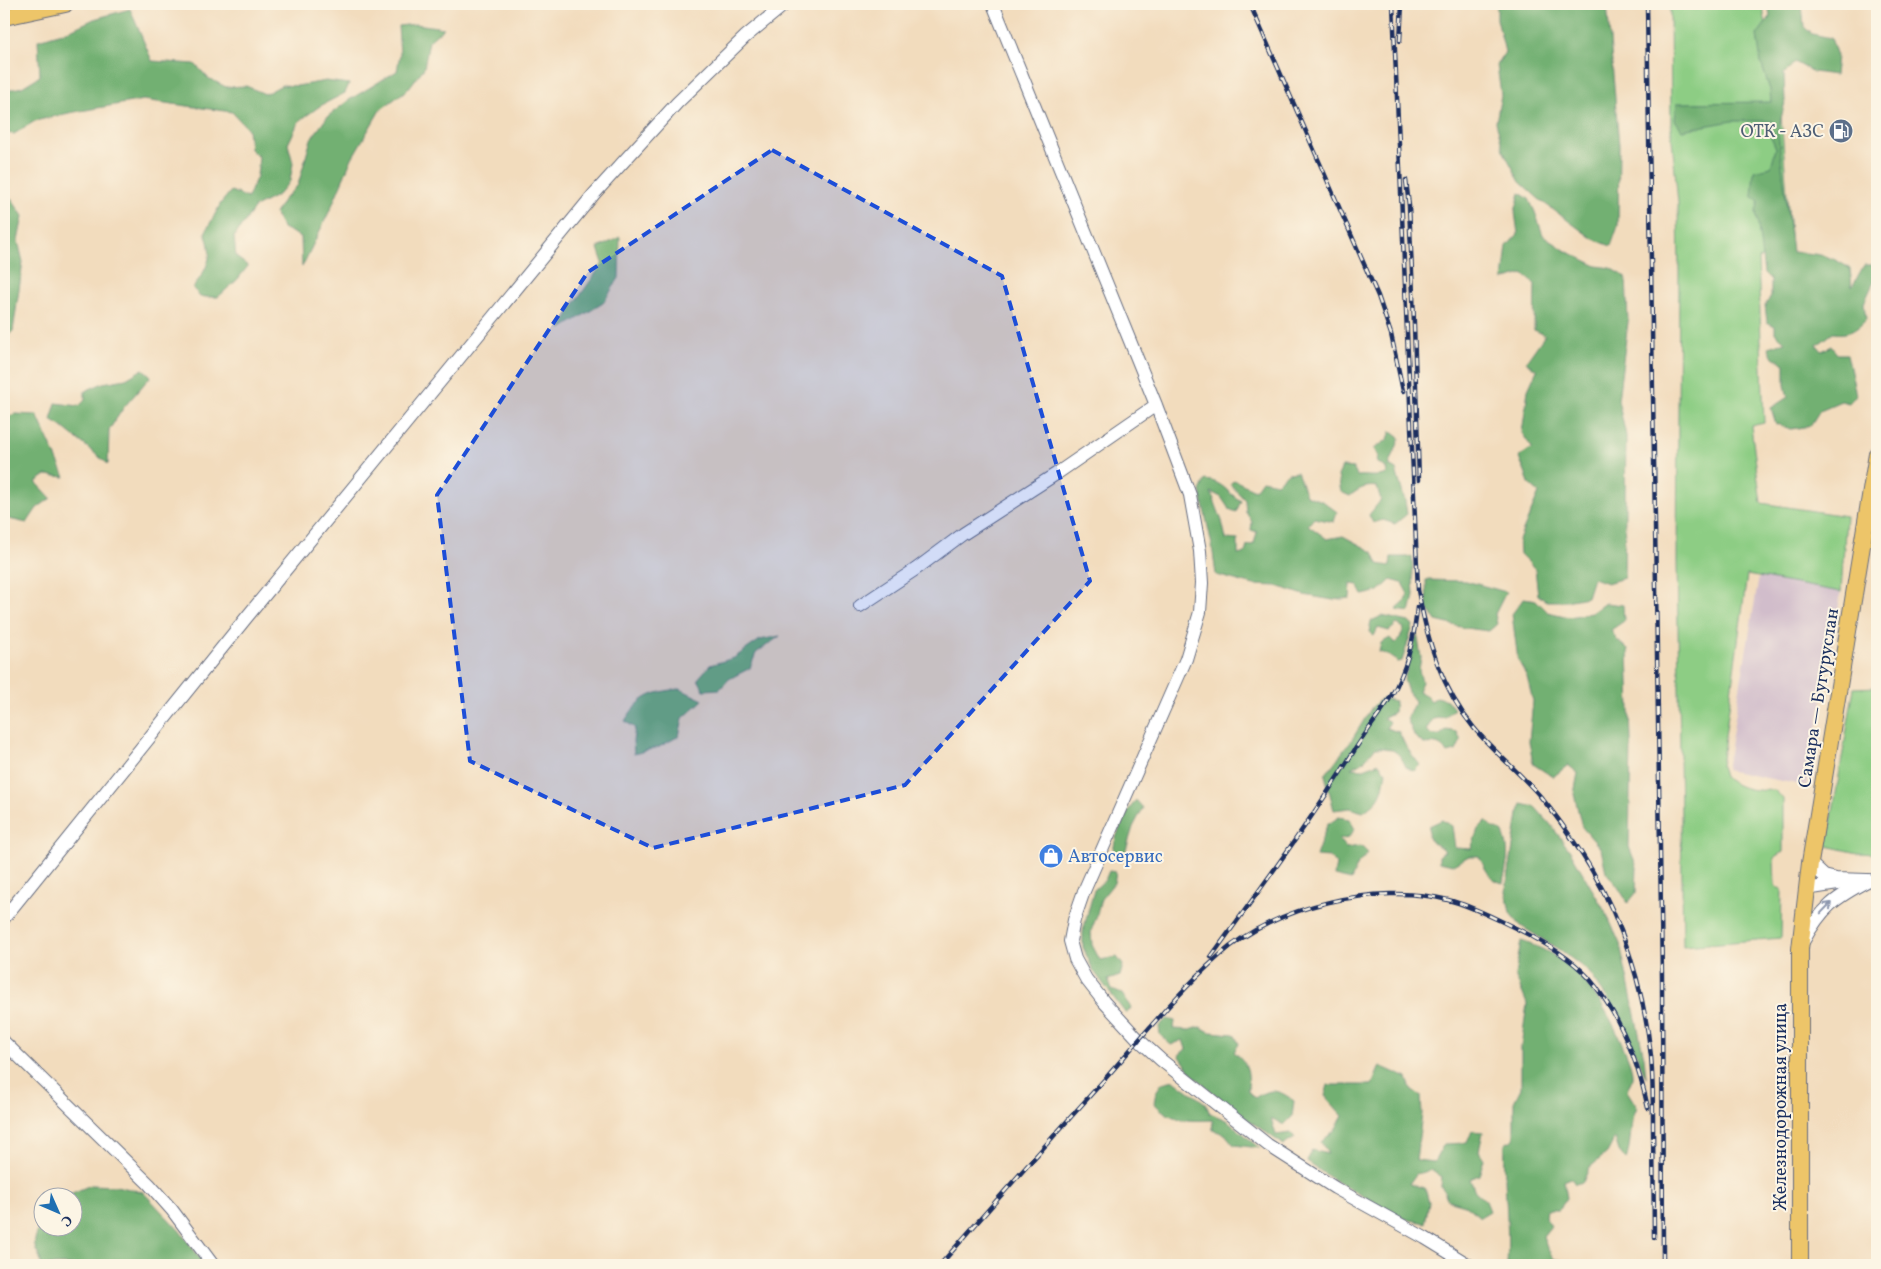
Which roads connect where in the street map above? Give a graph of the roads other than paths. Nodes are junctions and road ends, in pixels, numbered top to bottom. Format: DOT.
graph roads {
  1 [pos="65,4"];
  2 [pos="786,4"];
  3 [pos="993,4"];
  4 [pos="4,17"];
  5 [pos="1156,405"];
  6 [pos="1877,454"];
  7 [pos="860,606"];
  8 [pos="1810,863"];
  9 [pos="1873,880"];
  10 [pos="1806,888"];
  11 [pos="4,918"];
  12 [pos="1800,949"];
  13 [pos="4,1042"];
  14 [pos="212,1265"];
  15 [pos="1469,1265"];
  16 [pos="1800,1265"];
  1 -- 4 [label="main road"];
  2 -- 11 [label="street"];
  3 -- 5 [label="street"];
  5 -- 7 [label="street"];
  5 -- 15 [label="street"];
  6 -- 8 [label="main road, Самара — Бугуруслан"];
  8 -- 9 [label="street"];
  8 -- 10 [label="main road, Самара — Бугуруслан"];
  9 -- 10 [label="street"];
  12 -- 9 [label="street, one-way"];
  10 -- 12 [label="main road, Самара — Бугуруслан"];
  12 -- 16 [label="main road, Железнодорожная улица"];
  13 -- 14 [label="street"];
}
